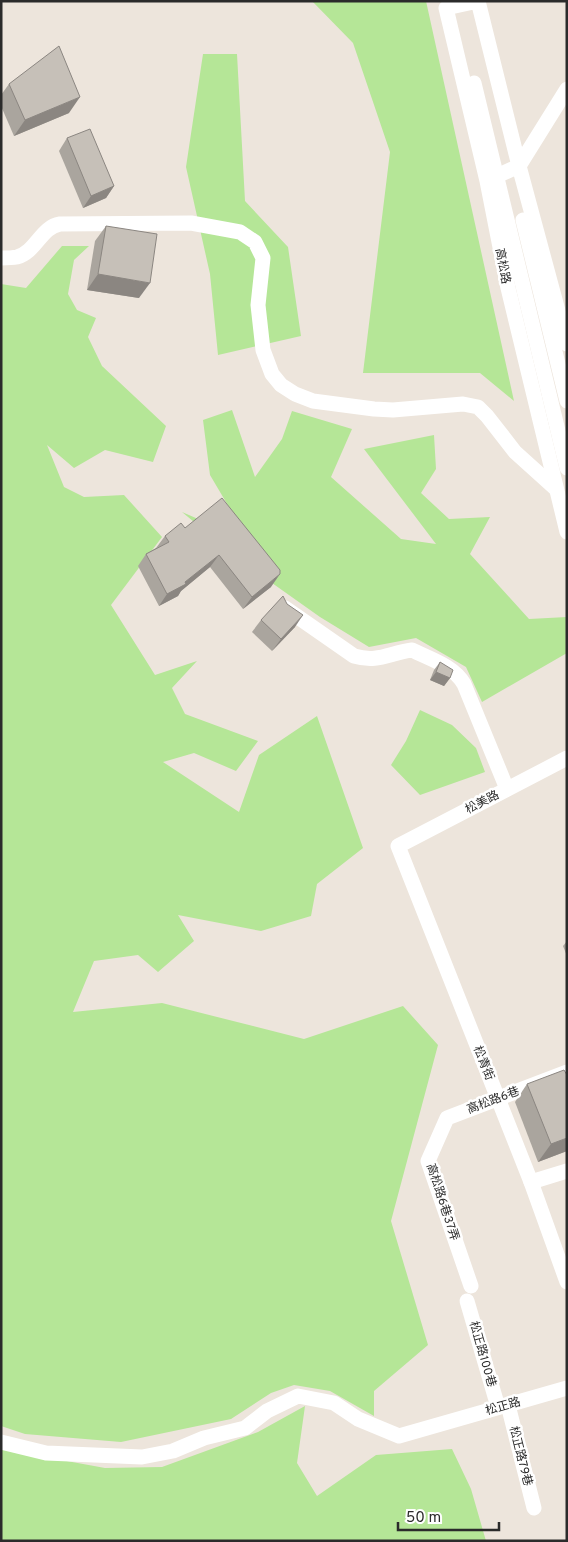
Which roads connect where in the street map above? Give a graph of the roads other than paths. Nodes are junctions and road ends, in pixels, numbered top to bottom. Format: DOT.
graph roads {
  1 [pos="454,1"];
  2 [pos="472,1"];
  3 [pos="567,89"];
  4 [pos="519,166"];
  5 [pos="487,181"];
  6 [pos="1,258"];
  7 [pos="530,282"];
  8 [pos="563,313"];
  9 [pos="516,323"];
  10 [pos="567,344"];
  11 [pos="567,376"];
  12 [pos="567,401"];
  13 [pos="567,468"];
  14 [pos="556,489"];
  15 [pos="567,504"];
  16 [pos="567,532"];
  17 [pos="284,608"];
  18 [pos="567,758"];
  19 [pos="507,789"];
  20 [pos="398,846"];
  21 [pos="562,1074"];
  22 [pos="564,1091"];
  23 [pos="498,1098"];
  24 [pos="447,1118"];
  25 [pos="567,1171"];
  26 [pos="531,1182"];
  27 [pos="565,1274"];
  28 [pos="471,1286"];
  29 [pos="467,1301"];
  30 [pos="567,1388"];
  31 [pos="503,1406"];
  32 [pos="1,1442"];
  33 [pos="534,1508"];
  1 -- 7 [label="street, 高松路"];
  2 -- 7 [label="street, 高松路"];
  3 -- 4 [label="street"];
  4 -- 5 [label="street"];
  4 -- 5 [label="street, 高松路"];
  4 -- 8 [label="street, 高松路"];
  5 -- 9 [label="street, 高松路"];
  6 -- 14 [label="street"];
  7 -- 11 [label="street"];
  7 -- 12 [label="street, 高松路"];
  7 -- 13 [label="street, 高松路"];
  7 -- 15 [label="street"];
  8 -- 9 [label="street"];
  8 -- 10 [label="street, 高松路"];
  9 -- 14 [label="street, 高松路"];
  14 -- 16 [label="street, 高松路"];
  17 -- 19 [label="street"];
  18 -- 19 [label="street, 松美路"];
  19 -- 20 [label="street, 松美路"];
  20 -- 23 [label="street, 松青街"];
  21 -- 22 [label="street"];
  21 -- 23 [label="street, 高松路6巷"];
  23 -- 24 [label="street, 高松路6巷"];
  23 -- 26 [label="street, 松青街"];
  24 -- 28 [label="street, 高松路6巷37弄"];
  25 -- 26 [label="street"];
  26 -- 27 [label="street, 松青街"];
  29 -- 31 [label="street, 松正路100巷"];
  30 -- 31 [label="street, 松正路"];
  31 -- 32 [label="street, 松正路"];
  31 -- 33 [label="street, 松正路79巷"];
}
